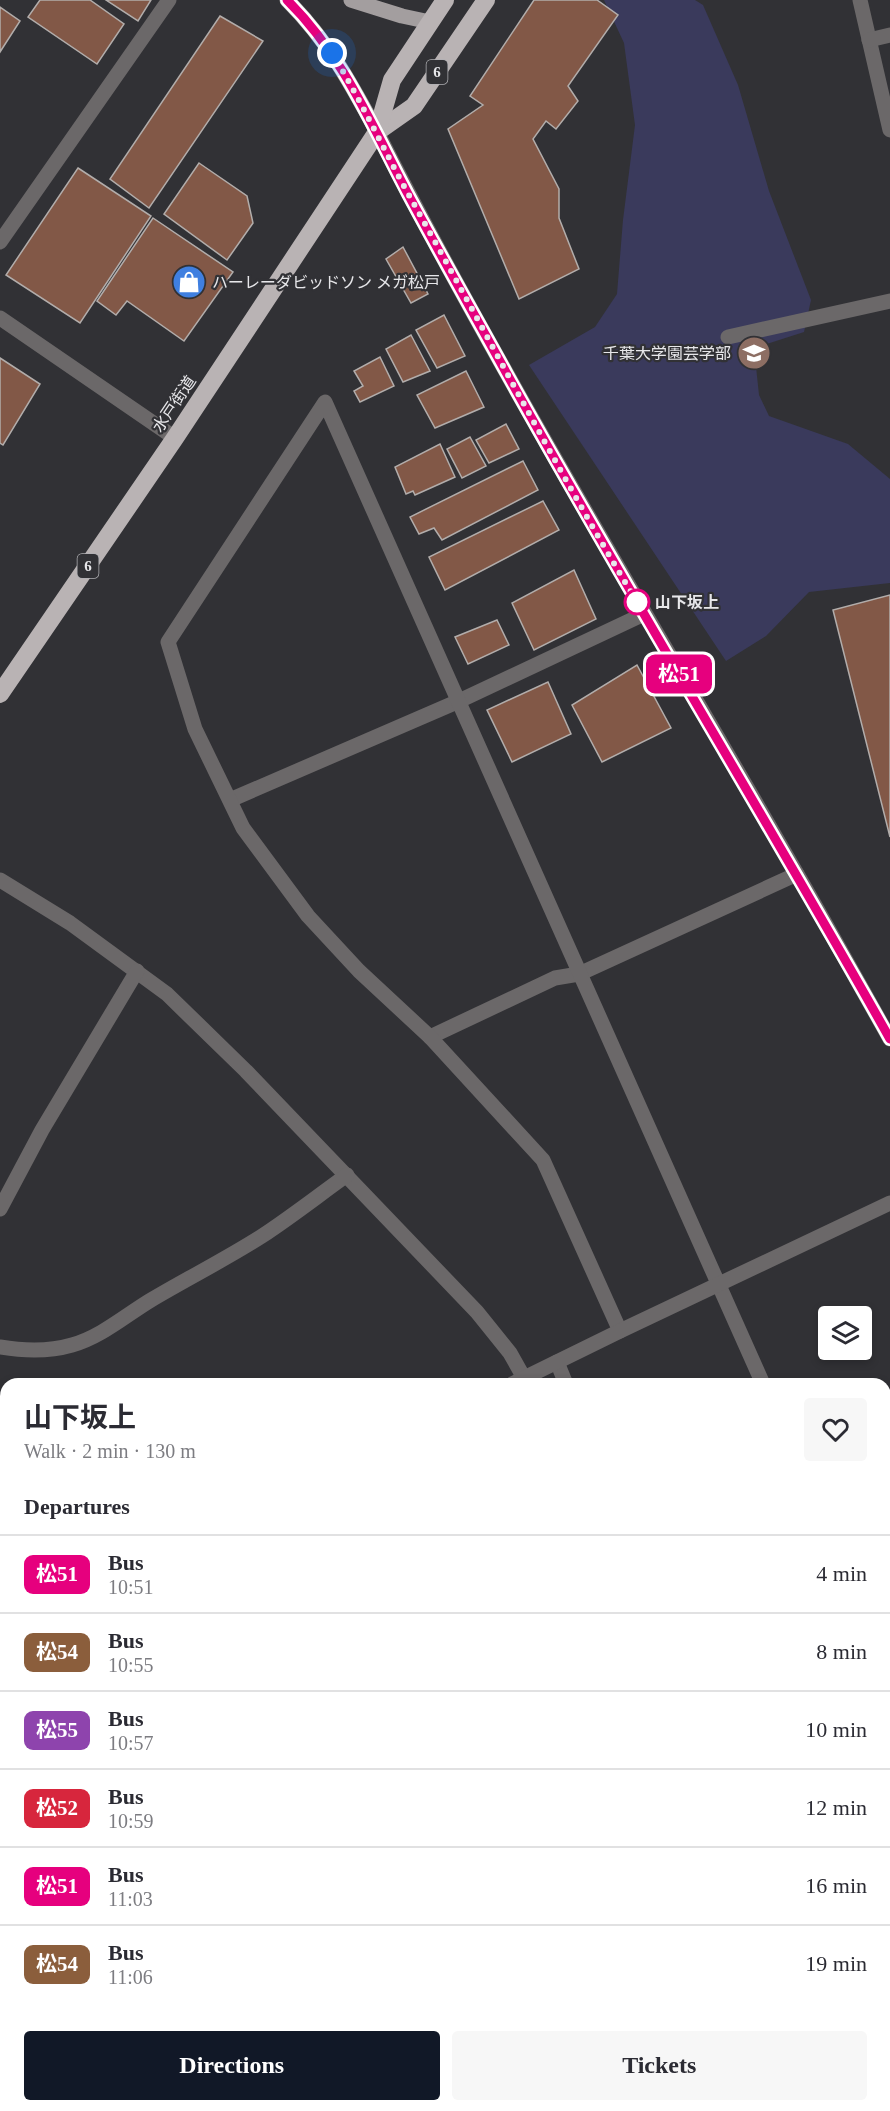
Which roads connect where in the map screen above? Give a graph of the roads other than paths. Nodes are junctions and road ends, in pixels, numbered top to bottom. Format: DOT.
graph roads {
  1 [pos="169,0"];
  2 [pos="287,0"];
  3 [pos="351,0"];
  4 [pos="444,0"];
  5 [pos="486,0"];
  6 [pos="860,0"];
  7 [pos="430,22"];
  8 [pos="890,35"];
  9 [pos="869,40"];
  10 [pos="890,130"];
  11 [pos="377,132"];
  12 [pos="0,242"];
  13 [pos="890,301"];
  14 [pos="0,318"];
  15 [pos="728,337"];
  16 [pos="175,438"];
  17 [pos="644,614"];
  18 [pos="0,694"];
  19 [pos="459,701"];
  20 [pos="230,801"];
  21 [pos="797,874"];
  22 [pos="0,880"];
  23 [pos="137,971"];
  24 [pos="579,974"];
  25 [pos="430,1037"];
  26 [pos="890,1039"];
  27 [pos="347,1175"];
  28 [pos="890,1204"];
  29 [pos="0,1209"];
  30 [pos="718,1284"];
  31 [pos="620,1331"];
  32 [pos="0,1347"];
  33 [pos="557,1362"];
  34 [pos="517,1378"];
  35 [pos="526,1378"];
  36 [pos="564,1378"];
  37 [pos="760,1378"];
  1 -- 12 [label="street"];
  2 -- 11 [label="main road"];
  3 -- 7 [label="main road"];
  4 -- 7 [label="highway, 水戸街道 / 6"];
  5 -- 11 [label="highway, 水戸街道 / 6"];
  6 -- 9 [label="street"];
  7 -- 11 [label="highway, 水戸街道 / 6"];
  8 -- 9 [label="street"];
  9 -- 10 [label="street"];
  11 -- 16 [label="highway, 水戸街道 / 6"];
  11 -- 17 [label="street"];
  13 -- 15 [label="street"];
  14 -- 16 [label="street"];
  16 -- 18 [label="highway, 水戸街道 / 6"];
  17 -- 19 [label="street"];
  17 -- 21 [label="street"];
  19 -- 20 [label="street"];
  19 -- 20 [label="street"];
  19 -- 24 [label="street"];
  20 -- 25 [label="street"];
  21 -- 24 [label="street"];
  21 -- 26 [label="street"];
  22 -- 23 [label="street"];
  23 -- 27 [label="street"];
  23 -- 29 [label="street"];
  24 -- 25 [label="street"];
  24 -- 30 [label="street"];
  25 -- 31 [label="street"];
  27 -- 32 [label="street"];
  27 -- 34 [label="street"];
  28 -- 30 [label="street"];
  30 -- 31 [label="street"];
  30 -- 37 [label="street"];
  31 -- 33 [label="street"];
  33 -- 35 [label="street"];
  33 -- 36 [label="street"];
}
